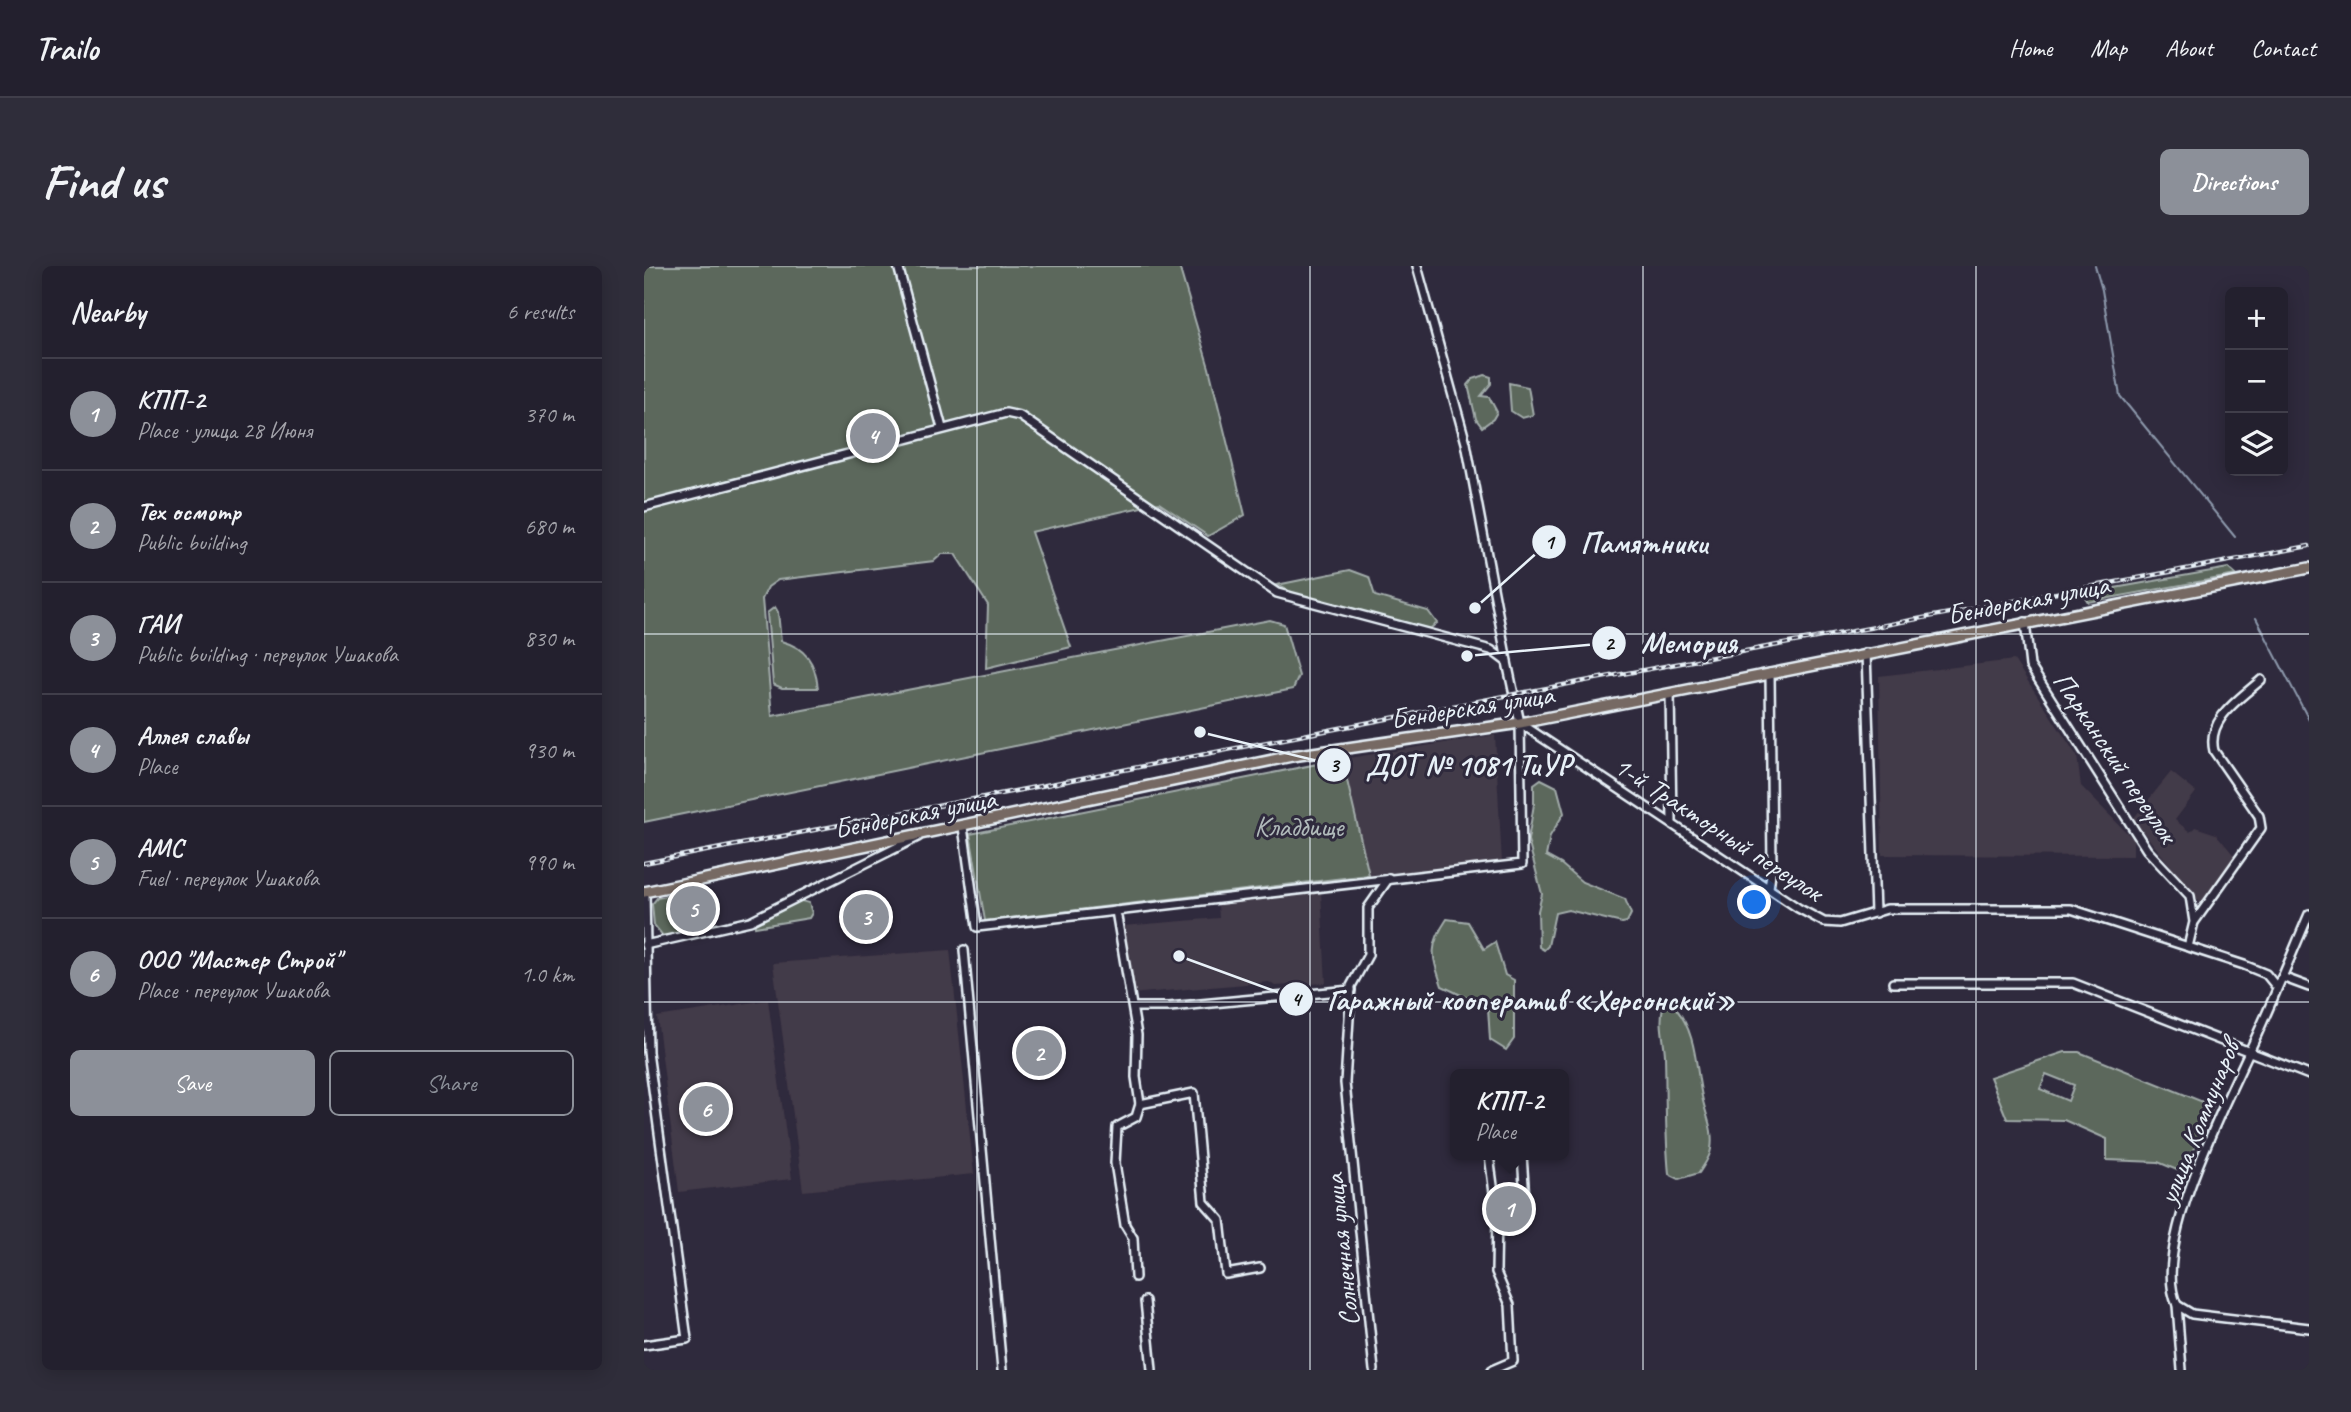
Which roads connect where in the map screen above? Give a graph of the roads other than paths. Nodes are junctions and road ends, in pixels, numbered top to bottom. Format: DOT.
graph roads {
  1 [pos="898,266"];
  2 [pos="1417,266"];
  3 [pos="942,428"];
  4 [pos="644,507"];
  5 [pos="2309,568"];
  6 [pos="2025,622"];
  7 [pos="1866,653"];
  8 [pos="1507,662"];
  9 [pos="1770,673"];
  10 [pos="2261,680"];
  11 [pos="1670,693"];
  12 [pos="1520,723"];
  13 [pos="1672,821"];
  14 [pos="963,827"];
  15 [pos="924,834"];
  16 [pos="1389,878"];
  17 [pos="1769,888"];
  18 [pos="644,892"];
  19 [pos="1116,911"];
  20 [pos="1875,912"];
  21 [pos="2309,914"];
  22 [pos="2194,922"];
  23 [pos="646,945"];
  24 [pos="2188,947"];
  25 [pos="964,950"];
  26 [pos="2282,976"];
  27 [pos="1893,983"];
  28 [pos="2275,985"];
  29 [pos="2309,987"];
  30 [pos="1351,990"];
  31 [pos="1134,1007"];
  32 [pos="2249,1053"];
  33 [pos="2309,1075"];
  34 [pos="1140,1104"];
  35 [pos="1490,1160"];
  36 [pos="1522,1160"];
  37 [pos="1526,1214"];
  38 [pos="1260,1268"];
  39 [pos="1135,1278"];
  40 [pos="1145,1301"];
  41 [pos="2178,1305"];
  42 [pos="2309,1328"];
  43 [pos="644,1345"];
  44 [pos="1002,1370"];
  45 [pos="1152,1370"];
  46 [pos="1374,1370"];
  47 [pos="1492,1370"];
  48 [pos="2182,1370"];
  1 -- 3 [label="street"];
  2 -- 8 [label="street"];
  3 -- 4 [label="street"];
  3 -- 8 [label="street"];
  5 -- 6 [label="main road, Бендерская улица"];
  6 -- 7 [label="main road, Бендерская улица"];
  6 -- 22 [label="street, Парканский переулок"];
  7 -- 9 [label="main road, Бендерская улица"];
  7 -- 20 [label="street"];
  8 -- 12 [label="street"];
  9 -- 11 [label="main road, Бендерская улица"];
  9 -- 17 [label="street"];
  10 -- 22 [label="street"];
  11 -- 12 [label="main road, Бендерская улица"];
  11 -- 13 [label="street"];
  12 -- 13 [label="street, 1-й Тракторный переулок"];
  12 -- 14 [label="main road, Бендерская улица"];
  12 -- 16 [label="street"];
  13 -- 17 [label="street, 1-й Тракторный переулок"];
  14 -- 15 [label="main road, Бендерская улица"];
  14 -- 19 [label="street"];
  15 -- 18 [label="main road, Бендерская улица"];
  15 -- 23 [label="street"];
  16 -- 19 [label="street"];
  16 -- 30 [label="street"];
  17 -- 20 [label="street, 1-й Тракторный переулок"];
  18 -- 23 [label="street"];
  19 -- 31 [label="street"];
  20 -- 24 [label="street"];
  21 -- 26 [label="street, улица Коммунаров"];
  22 -- 24 [label="street"];
  23 -- 43 [label="street"];
  24 -- 28 [label="street"];
  25 -- 44 [label="street"];
  26 -- 28 [label="street, улица Коммунаров"];
  26 -- 29 [label="street"];
  27 -- 32 [label="street"];
  28 -- 32 [label="street, улица Коммунаров"];
  30 -- 31 [label="street"];
  30 -- 46 [label="street, Солнечная улица"];
  31 -- 34 [label="street"];
  32 -- 33 [label="street"];
  32 -- 41 [label="street, улица Коммунаров"];
  34 -- 38 [label="street"];
  34 -- 39 [label="street"];
  35 -- 47 [label="street"];
  36 -- 37 [label="street"];
  40 -- 45 [label="street"];
  41 -- 42 [label="street"];
  41 -- 48 [label="street, улица Коммунаров"];
}
